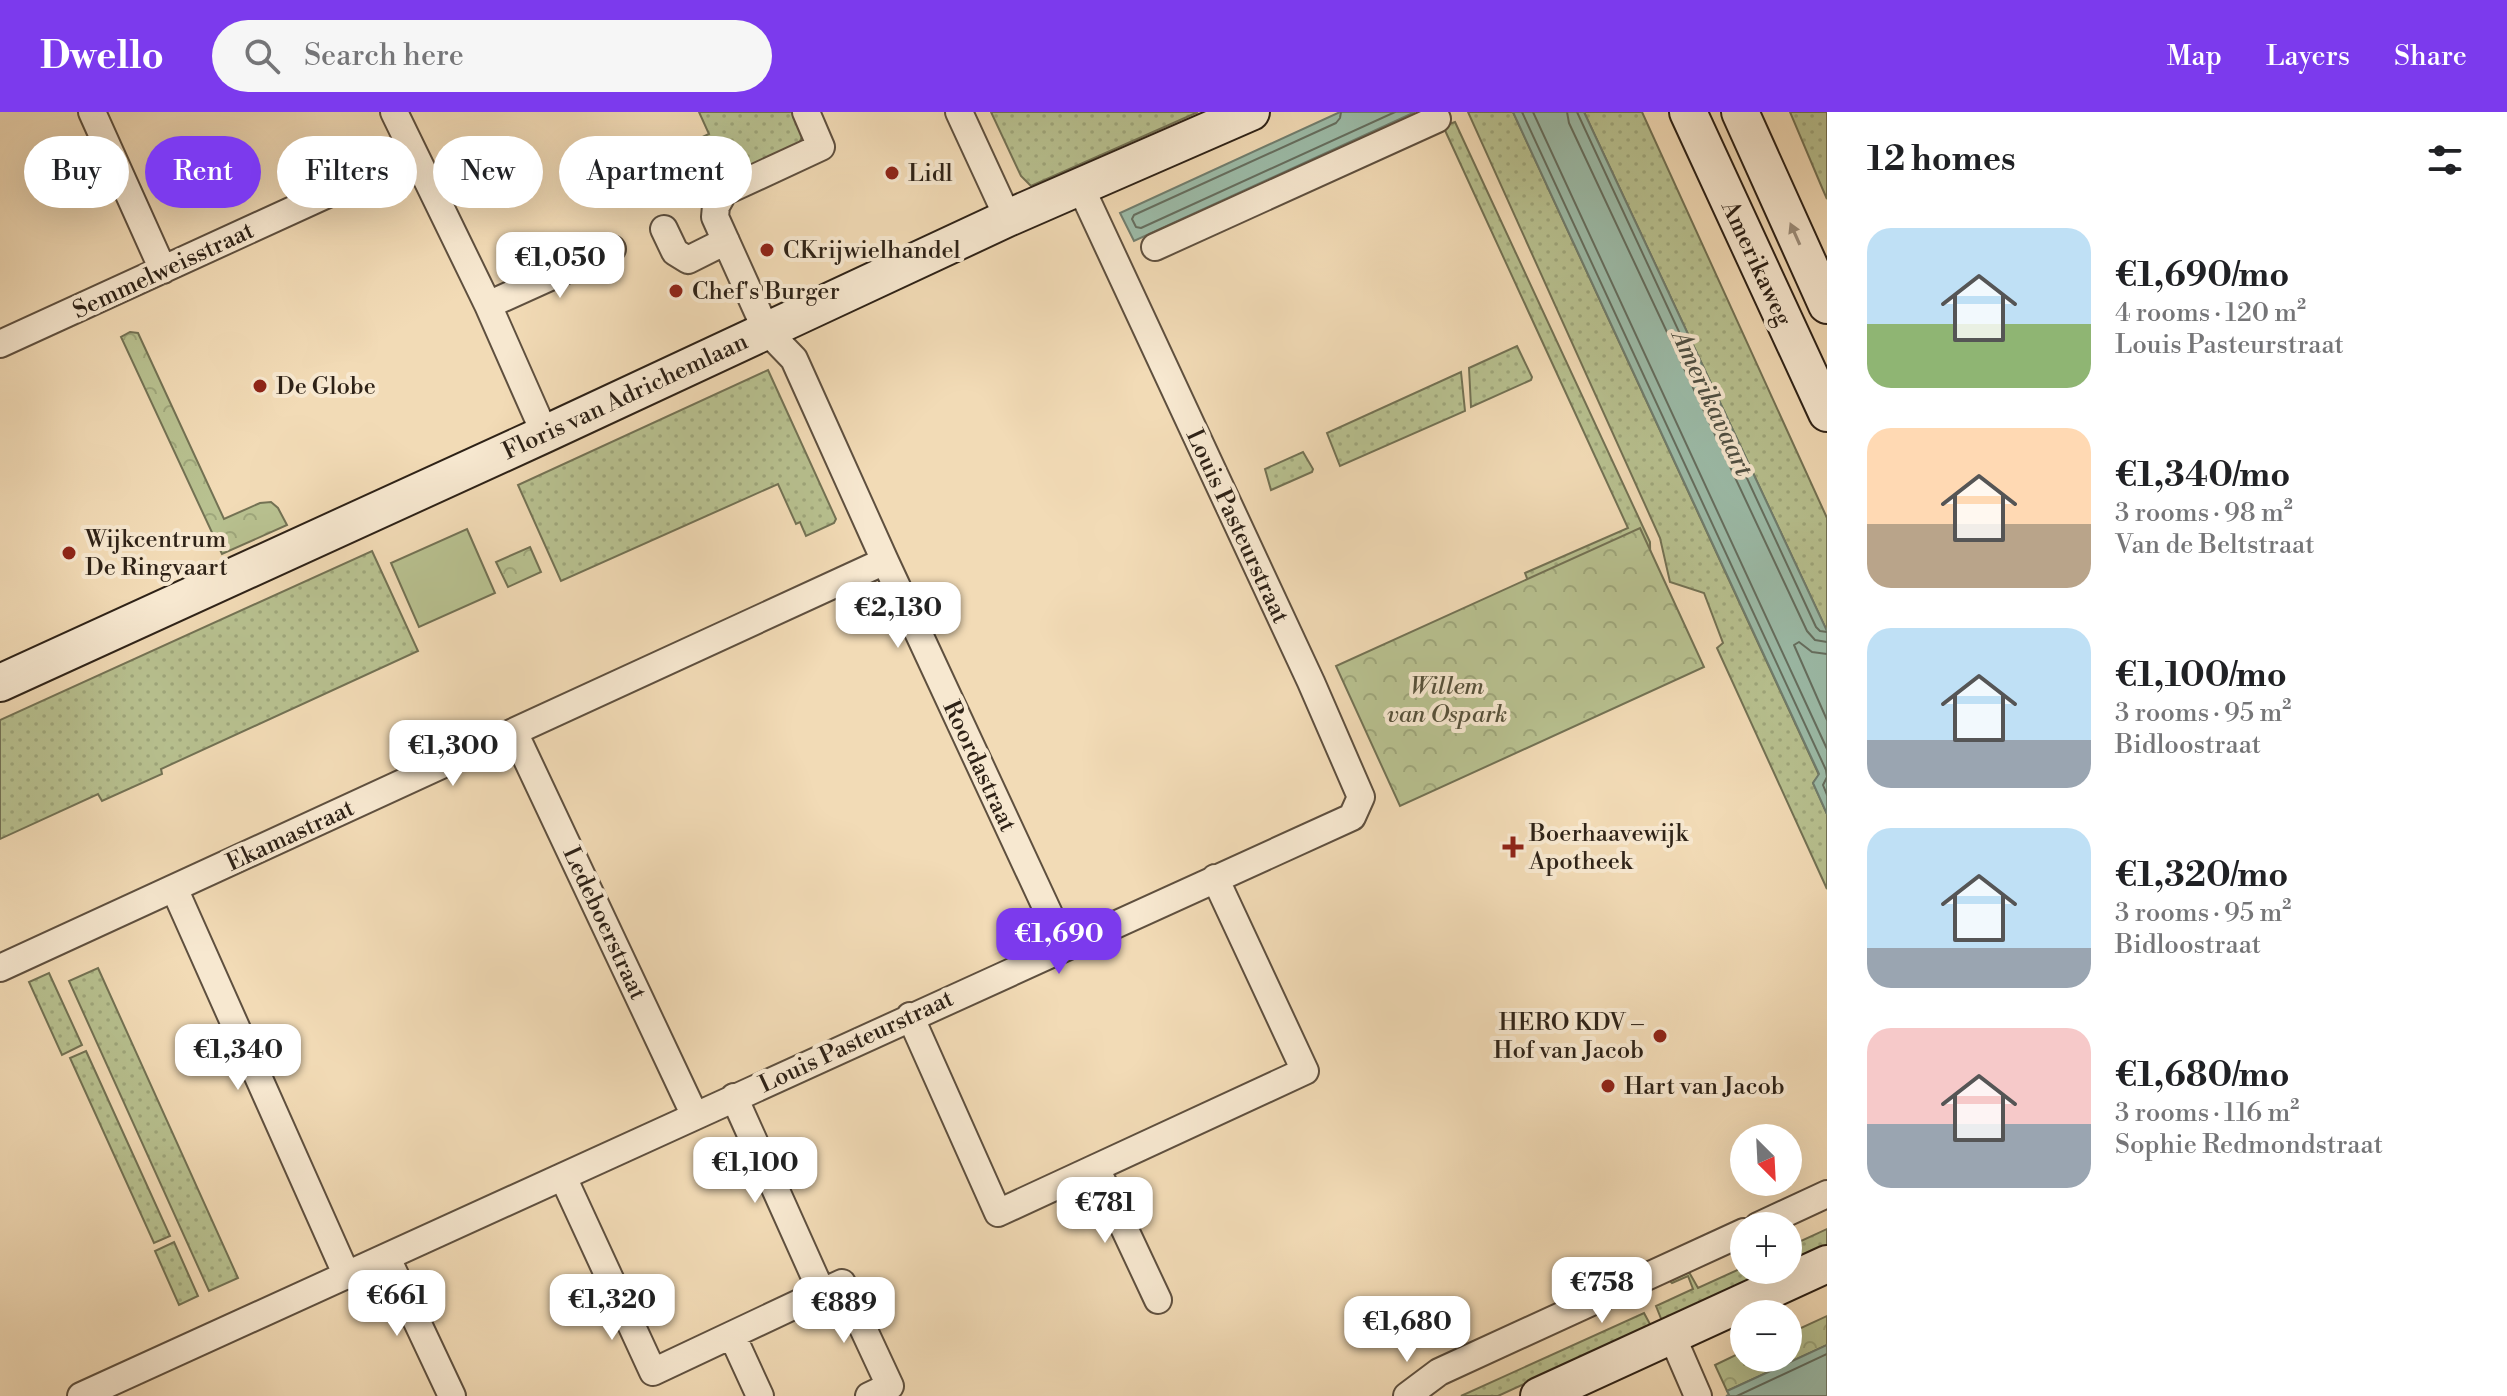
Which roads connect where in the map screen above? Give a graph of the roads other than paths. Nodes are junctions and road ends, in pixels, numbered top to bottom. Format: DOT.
graph roads {
  1 [pos="92,112"];
  2 [pos="394,112"];
  3 [pos="806,112"];
  4 [pos="959,112"];
  5 [pos="1251,112"];
  6 [pos="1688,112"];
  7 [pos="1740,112"];
  8 [pos="1437,119"];
  9 [pos="405,136"];
  10 [pos="417,163"];
  11 [pos="1081,188"];
  12 [pos="298,208"];
  13 [pos="1008,218"];
  14 [pos="664,229"];
  15 [pos="726,241"];
  16 [pos="1155,247"];
  17 [pos="612,249"];
  18 [pos="163,270"];
  19 [pos="488,305"];
  20 [pos="1827,305"];
  21 [pos="766,330"];
  22 [pos="0,344"];
  23 [pos="1827,413"];
  24 [pos="545,434"];
  25 [pos="885,561"];
  26 [pos="0,683"];
  27 [pos="514,732"];
  28 [pos="1215,878"];
  29 [pos="174,888"];
  30 [pos="1064,946"];
  31 [pos="0,968"];
  32 [pos="910,1016"];
  33 [pos="734,1097"];
  34 [pos="695,1116"];
  35 [pos="1096,1168"];
  36 [pos="563,1177"];
  37 [pos="1827,1194"];
  38 [pos="1788,1212"];
  39 [pos="1730,1238"];
  40 [pos="387,1258"];
  41 [pos="1827,1264"];
  42 [pos="347,1276"];
  43 [pos="1827,1286"];
  44 [pos="822,1293"];
  45 [pos="1158,1300"];
  46 [pos="1797,1300"];
  47 [pos="1730,1329"];
  48 [pos="732,1335"];
  49 [pos="1676,1345"];
  50 [pos="81,1396"];
  51 [pos="452,1396"];
  52 [pos="760,1396"];
  53 [pos="869,1396"];
  54 [pos="1407,1396"];
  55 [pos="1539,1396"];
  56 [pos="1589,1396"];
  57 [pos="1698,1396"];
  1 -- 18 [label="street"];
  2 -- 9 [label="street"];
  3 -- 15 [label="street, Roordastraat"];
  4 -- 13 [label="street"];
  5 -- 11 [label="street, Floris van Adrichemlaan"];
  6 -- 23 [label="street, Amerikaweg"];
  20 -- 7 [label="street, Amerikaweg, one-way"];
  8 -- 16 [label="street"];
  10 -- 19 [label="street"];
  11 -- 13 [label="street, Floris van Adrichemlaan"];
  11 -- 28 [label="street, Louis Pasteurstraat"];
  12 -- 18 [label="street, Semmelweisstraat"];
  13 -- 21 [label="street, Floris van Adrichemlaan"];
  14 -- 15 [label="street"];
  15 -- 21 [label="street, Roordastraat"];
  17 -- 19 [label="street"];
  18 -- 22 [label="street, Semmelweisstraat"];
  19 -- 24 [label="street"];
  21 -- 24 [label="street, Floris van Adrichemlaan"];
  21 -- 25 [label="street, Roordastraat"];
  24 -- 26 [label="street, Floris van Adrichemlaan"];
  25 -- 27 [label="street, Ekamastraat"];
  25 -- 30 [label="street, Roordastraat"];
  27 -- 29 [label="street, Ekamastraat"];
  27 -- 34 [label="street, Ledeboerstraat"];
  28 -- 30 [label="street, Louis Pasteurstraat"];
  28 -- 35 [label="street"];
  29 -- 31 [label="street, Ekamastraat"];
  29 -- 42 [label="street"];
  30 -- 32 [label="street, Louis Pasteurstraat"];
  32 -- 33 [label="street, Louis Pasteurstraat"];
  32 -- 35 [label="street"];
  33 -- 34 [label="street, Louis Pasteurstraat"];
  33 -- 44 [label="street"];
  34 -- 36 [label="street, Louis Pasteurstraat"];
  35 -- 45 [label="street"];
  36 -- 40 [label="street, Louis Pasteurstraat"];
  36 -- 48 [label="street"];
  37 -- 38 [label="street"];
  39 -- 54 [label="street"];
  40 -- 42 [label="street, Louis Pasteurstraat"];
  40 -- 51 [label="street"];
  41 -- 49 [label="street"];
  42 -- 50 [label="street, Louis Pasteurstraat"];
  43 -- 46 [label="street"];
  44 -- 48 [label="street"];
  44 -- 53 [label="street"];
  47 -- 49 [label="street"];
  48 -- 52 [label="street"];
  49 -- 55 [label="street"];
  49 -- 56 [label="street"];
  49 -- 57 [label="street"];
}
